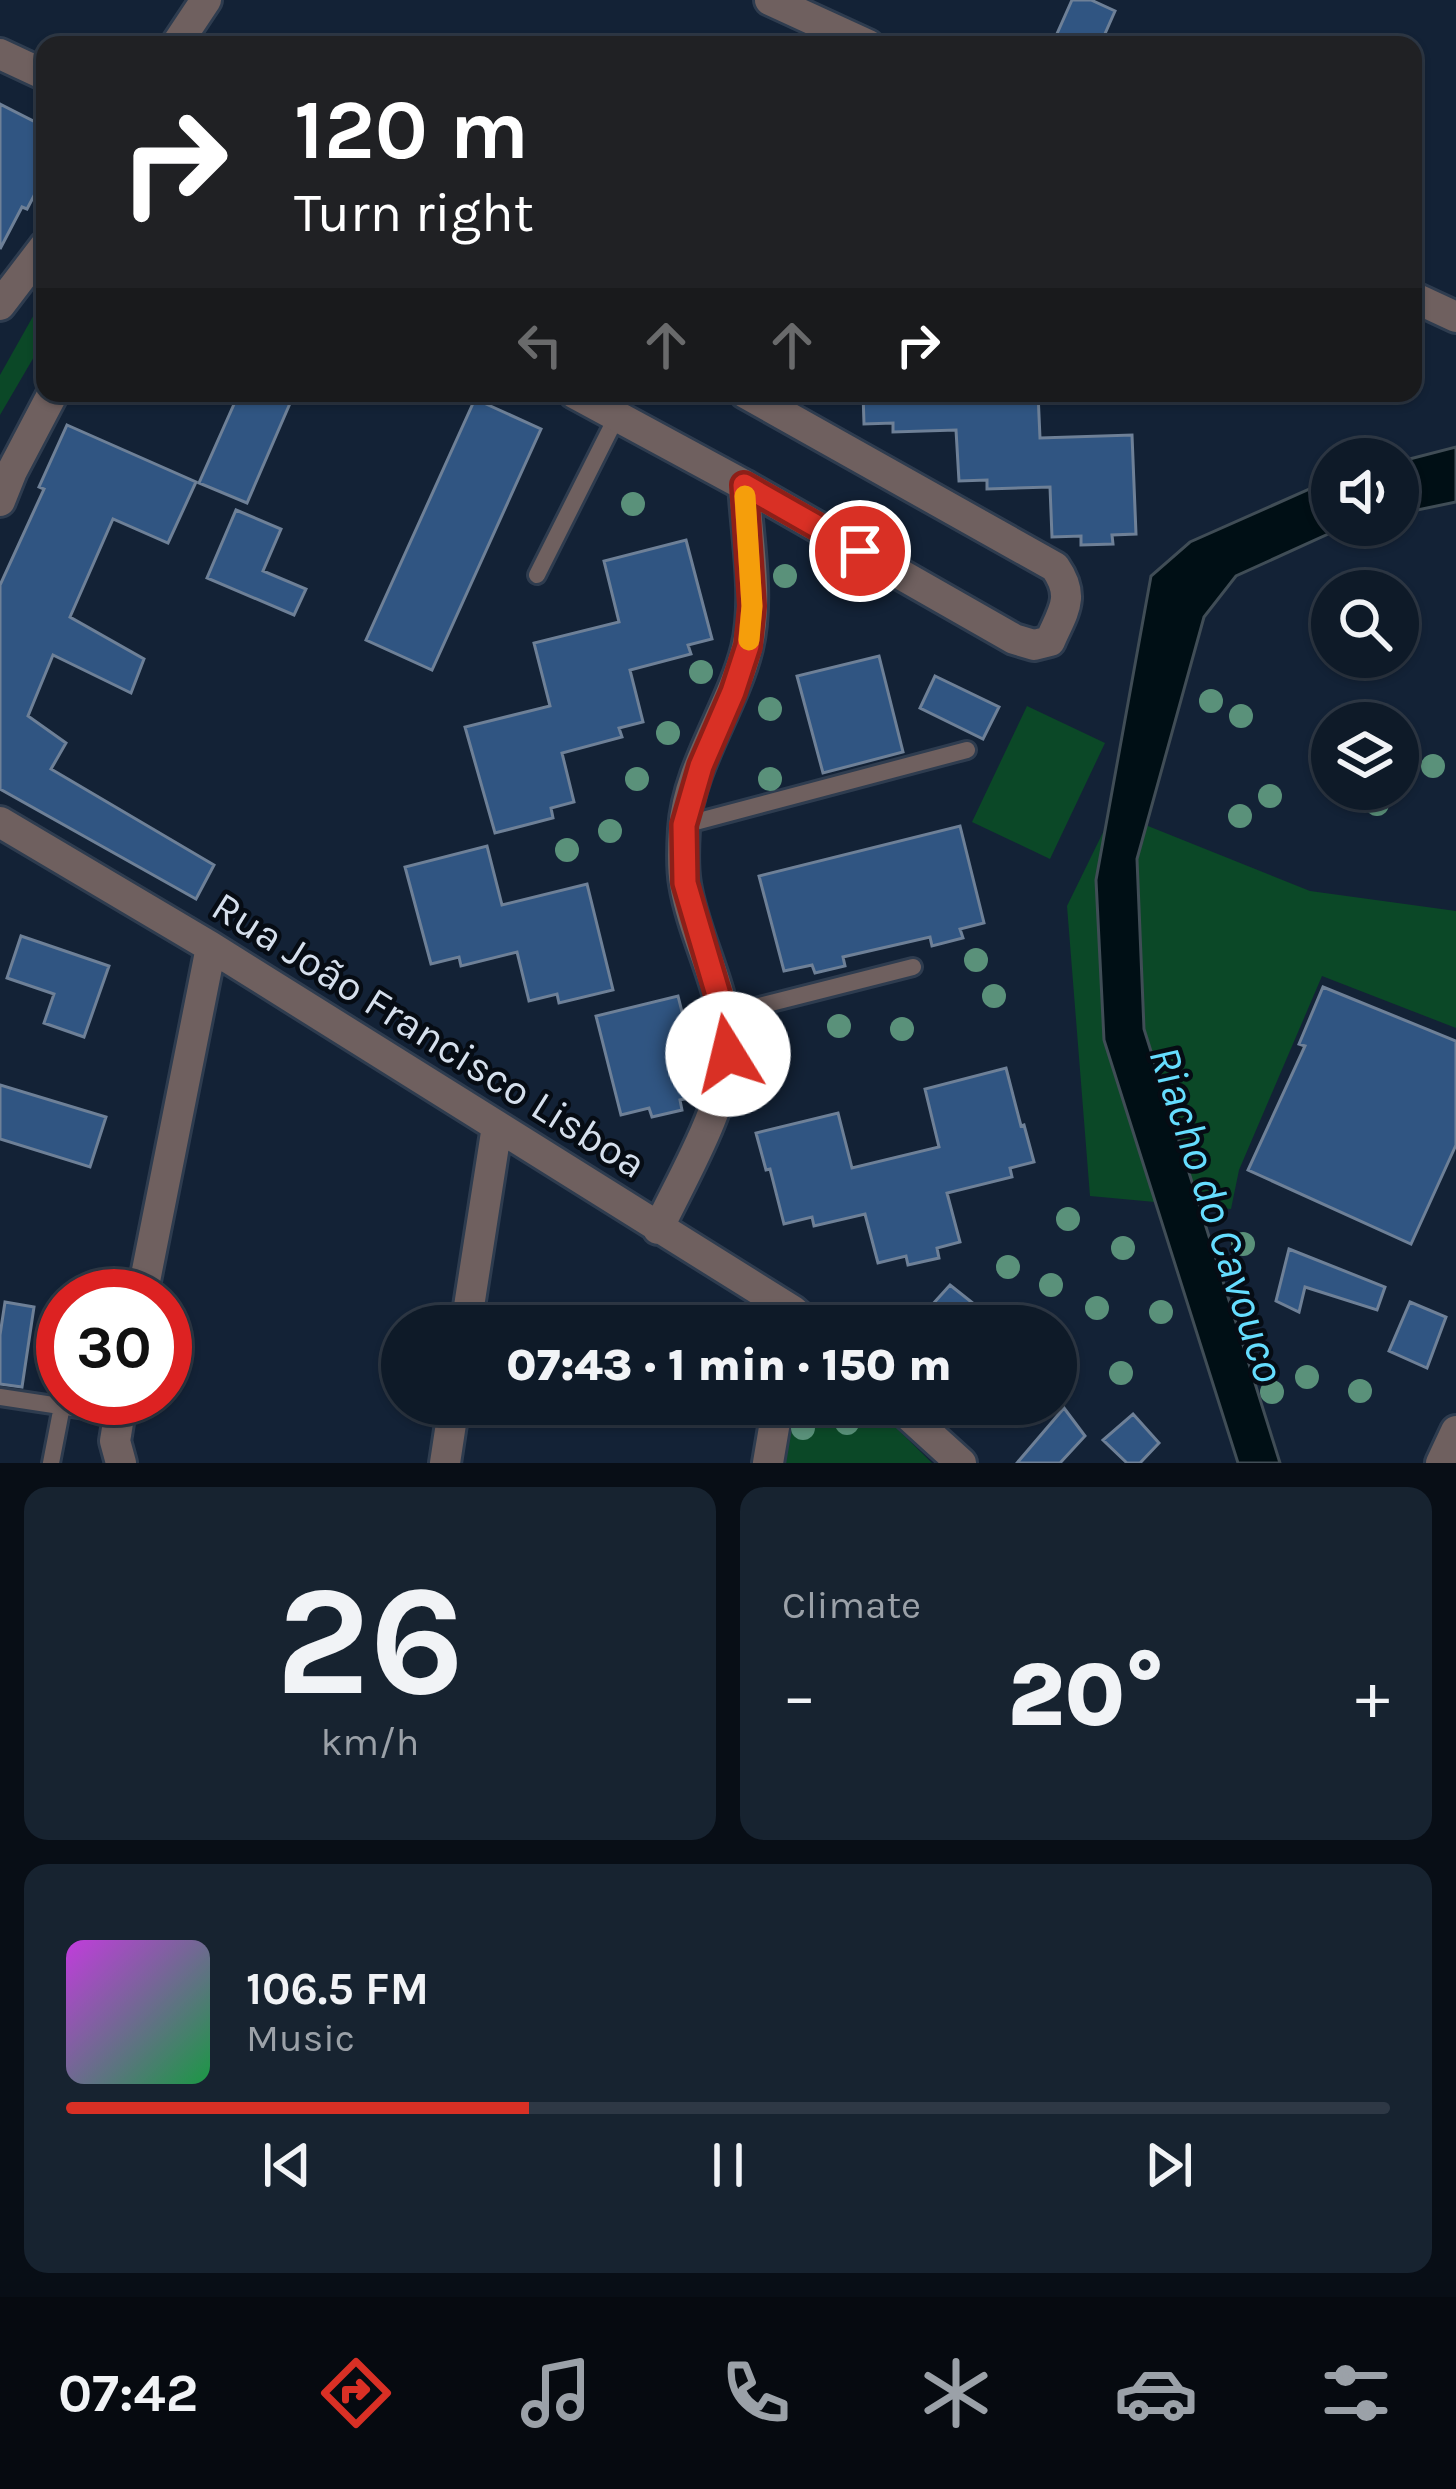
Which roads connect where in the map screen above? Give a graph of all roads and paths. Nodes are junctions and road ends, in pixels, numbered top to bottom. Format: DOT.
graph roads {
  1 [pos="206,0"];
  2 [pos="770,0"];
  3 [pos="182,36"];
  4 [pos="848,36"];
  5 [pos="0,54"];
  6 [pos="36,71"];
  7 [pos="36,258"];
  8 [pos="1422,301"];
  9 [pos="0,305"];
  10 [pos="1456,317"];
  11 [pos="48,402"];
  12 [pos="590,402"];
  13 [pos="761,402"];
  14 [pos="616,416"];
  15 [pos="744,485"];
  16 [pos="0,501"];
  17 [pos="538,575"];
  18 [pos="967,750"];
  19 [pos="0,822"];
  20 [pos="684,825"];
  21 [pos="211,947"];
  22 [pos="913,967"];
  23 [pos="724,1015"];
  24 [pos="497,1126"];
  25 [pos="658,1228"];
  26 [pos="147,1269"];
  27 [pos="469,1305"];
  28 [pos="774,1305"];
  29 [pos="0,1397"];
  30 [pos="36,1402"];
  31 [pos="58,1425"];
  32 [pos="117,1425"];
  33 [pos="451,1425"];
  34 [pos="774,1425"];
  35 [pos="919,1425"];
  36 [pos="1456,1431"];
  37 [pos="51,1463"];
  38 [pos="121,1463"];
  39 [pos="445,1463"];
  40 [pos="768,1463"];
  41 [pos="961,1463"];
  42 [pos="1441,1463"];
  1 -- 3 [label="street"];
  2 -- 4 [label="street"];
  5 -- 6 [label="street"];
  7 -- 9 [label="street"];
  8 -- 10 [label="street"];
  11 -- 16 [label="street"];
  12 -- 14 [label="street"];
  13 -- 15 [label="street"];
  14 -- 15 [label="street"];
  14 -- 17 [label="lane"];
  15 -- 20 [label="street"];
  18 -- 20 [label="lane"];
  19 -- 21 [label="street, Rua João Francisco Lisboa"];
  20 -- 23 [label="street"];
  21 -- 24 [label="street, Rua João Francisco Lisboa"];
  21 -- 26 [label="street"];
  22 -- 23 [label="lane"];
  23 -- 25 [label="street"];
  24 -- 25 [label="street, Rua João Francisco Lisboa"];
  24 -- 27 [label="street"];
  25 -- 28 [label="street, Rua João Francisco Lisboa"];
  29 -- 30 [label="lane"];
  31 -- 37 [label="lane"];
  32 -- 38 [label="street"];
  33 -- 39 [label="street"];
  34 -- 40 [label="street"];
  35 -- 41 [label="street"];
  36 -- 42 [label="street"];
}
